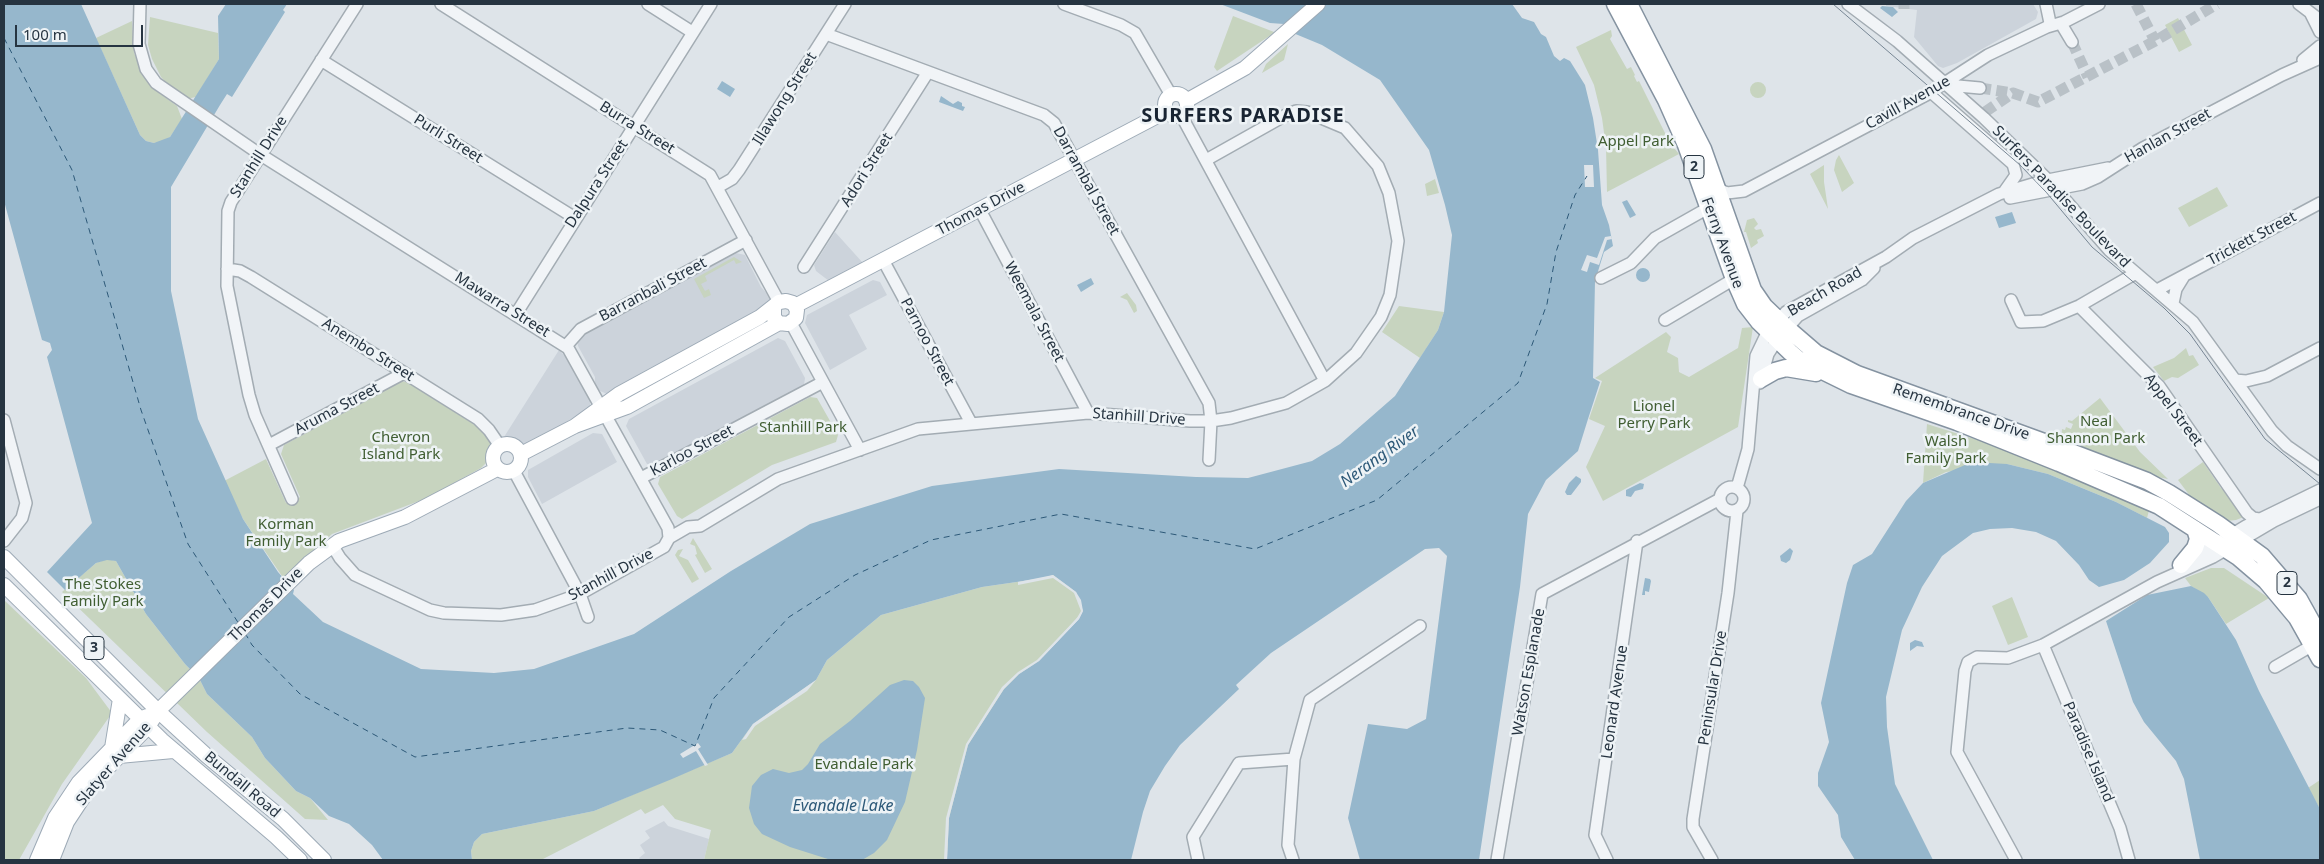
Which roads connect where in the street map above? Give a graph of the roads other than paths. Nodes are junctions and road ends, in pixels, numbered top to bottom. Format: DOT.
graph roads {
  1 [pos="357,4"];
  2 [pos="441,4"];
  3 [pos="648,4"];
  4 [pos="711,4"];
  5 [pos="845,4"];
  6 [pos="1064,4"];
  7 [pos="1318,4"];
  8 [pos="1615,4"];
  9 [pos="1629,4"];
  10 [pos="1848,4"];
  11 [pos="2046,4"];
  12 [pos="2099,4"];
  13 [pos="2299,4"];
  14 [pos="142,6"];
  15 [pos="2310,13"];
  16 [pos="2320,20"];
  17 [pos="2047,27"];
  18 [pos="2063,27"];
  19 [pos="692,32"];
  20 [pos="2320,32"];
  21 [pos="826,34"];
  22 [pos="2072,42"];
  23 [pos="2320,46"];
  24 [pos="2320,58"];
  25 [pos="321,60"];
  26 [pos="928,72"];
  27 [pos="2288,72"];
  28 [pos="1945,83"];
  29 [pos="1958,86"];
  30 [pos="1980,88"];
  31 [pos="1932,92"];
  32 [pos="1171,96"];
  33 [pos="1186,101"];
  34 [pos="1166,111"];
  35 [pos="1182,115"];
  36 [pos="635,126"];
  37 [pos="261,155"];
  38 [pos="1074,159"];
  39 [pos="1206,160"];
  40 [pos="2108,168"];
  41 [pos="2082,184"];
  42 [pos="718,187"];
  43 [pos="2051,187"];
  44 [pos="1716,188"];
  45 [pos="2004,192"];
  46 [pos="1986,202"];
  47 [pos="2320,202"];
  48 [pos="2070,204"];
  49 [pos="1708,208"];
  50 [pos="980,210"];
  51 [pos="575,218"];
  52 [pos="746,240"];
  53 [pos="883,260"];
  54 [pos="804,267"];
  55 [pos="227,270"];
  56 [pos="2136,273"];
  57 [pos="2184,276"];
  58 [pos="1601,278"];
  59 [pos="1734,279"];
  60 [pos="2157,290"];
  61 [pos="2011,300"];
  62 [pos="2173,303"];
  63 [pos="777,304"];
  64 [pos="795,306"];
  65 [pos="2078,306"];
  66 [pos="516,314"];
  67 [pos="1665,320"];
  68 [pos="785,323"];
  69 [pos="1777,330"];
  70 [pos="566,346"];
  71 [pos="2320,348"];
  72 [pos="404,373"];
  73 [pos="1833,376"];
  74 [pos="2267,376"];
  75 [pos="1761,379"];
  76 [pos="2235,380"];
  77 [pos="1325,381"];
  78 [pos="823,382"];
  79 [pos="619,394"];
  80 [pos="2249,400"];
  81 [pos="1753,406"];
  82 [pos="627,407"];
  83 [pos="604,410"];
  84 [pos="1088,413"];
  85 [pos="4,420"];
  86 [pos="1211,421"];
  87 [pos="971,423"];
  88 [pos="269,446"];
  89 [pos="500,446"];
  90 [pos="860,450"];
  91 [pos="521,454"];
  92 [pos="1209,460"];
  93 [pos="496,469"];
  94 [pos="2320,469"];
  95 [pos="514,471"];
  96 [pos="641,478"];
  97 [pos="1737,488"];
  98 [pos="2320,490"];
  99 [pos="292,499"];
  100 [pos="1720,499"];
  101 [pos="2320,499"];
  102 [pos="1736,511"];
  103 [pos="2259,519"];
  104 [pos="2195,529"];
  105 [pos="668,533"];
  106 [pos="4,541"];
  107 [pos="1637,542"];
  108 [pos="2229,542"];
  109 [pos="332,545"];
  110 [pos="4,557"];
  111 [pos="2181,565"];
  112 [pos="2158,582"];
  113 [pos="4,585"];
  114 [pos="580,594"];
  115 [pos="588,617"];
  116 [pos="1420,626"];
  117 [pos="2043,645"];
  118 [pos="2318,647"];
  119 [pos="2275,667"];
  120 [pos="120,698"];
  121 [pos="158,711"];
  122 [pos="144,723"];
  123 [pos="173,751"];
  124 [pos="115,752"];
  125 [pos="1294,759"];
  126 [pos="37,860"];
  127 [pos="52,860"];
  128 [pos="300,860"];
  129 [pos="324,860"];
  130 [pos="1198,860"];
  131 [pos="1293,860"];
  132 [pos="1497,860"];
  133 [pos="1607,860"];
  134 [pos="1712,860"];
  135 [pos="2016,860"];
  136 [pos="2129,860"];
  1 -- 25 [label="street, Stanhill Drive"];
  2 -- 36 [label="street, Burra Street"];
  3 -- 19 [label="street"];
  4 -- 19 [label="street, Dalpura Street"];
  5 -- 21 [label="street, Illawong Street"];
  6 -- 32 [label="street"];
  7 -- 33 [label="main road"];
  8 -- 49 [label="highway, Ferny Avenue / 2"];
  9 -- 44 [label="highway, Ferny Avenue / 2"];
  10 -- 28 [label="street, Surfers Paradise Boulevard"];
  11 -- 17 [label="street"];
  12 -- 17 [label="street, Cavill Avenue"];
  13 -- 15 [label="street"];
  14 -- 37 [label="street, Mawarra Street"];
  15 -- 16 [label="street"];
  15 -- 20 [label="street"];
  17 -- 28 [label="street, Cavill Avenue"];
  18 -- 22 [label="street"];
  19 -- 36 [label="street, Dalpura Street"];
  21 -- 26 [label="street, Darrambal Street"];
  21 -- 42 [label="street, Illawong Street"];
  23 -- 27 [label="street, Hanlan Street"];
  24 -- 27 [label="street, Hanlan Street"];
  25 -- 37 [label="street, Stanhill Drive"];
  25 -- 51 [label="street, Purli Street"];
  26 -- 38 [label="street, Darrambal Street"];
  26 -- 54 [label="street, Adori Street"];
  27 -- 40 [label="street, Hanlan Street"];
  28 -- 31 [label="street, Cavill Avenue"];
  28 -- 43 [label="street, Surfers Paradise Boulevard"];
  29 -- 30 [label="street"];
  31 -- 44 [label="street, Cavill Avenue"];
  31 -- 45 [label="street, Surfers Paradise Boulevard"];
  32 -- 33 [label="main road"];
  32 -- 34 [label="main road"];
  33 -- 35 [label="main road"];
  34 -- 35 [label="main road"];
  34 -- 38 [label="main road, Thomas Drive"];
  35 -- 39 [label="street"];
  36 -- 42 [label="street, Burra Street"];
  36 -- 51 [label="street, Dalpura Street"];
  37 -- 55 [label="street, Stanhill Drive"];
  37 -- 66 [label="street, Mawarra Street"];
  38 -- 50 [label="main road, Thomas Drive"];
  38 -- 86 [label="street, Darrambal Street"];
  39 -- 77 [label="street"];
  39 -- 77 [label="street, Stanhill Drive"];
  40 -- 41 [label="street, Hanlan Street"];
  40 -- 43 [label="street, Beach Road"];
  41 -- 43 [label="street, Hanlan Street"];
  41 -- 48 [label="street"];
  42 -- 52 [label="street, Burra Street"];
  43 -- 45 [label="street, Beach Road"];
  43 -- 46 [label="street, Beach Road"];
  43 -- 48 [label="street, Surfers Paradise Boulevard"];
  44 -- 69 [label="highway, Ferny Avenue / 2"];
  45 -- 46 [label="street, Beach Road"];
  46 -- 69 [label="street, Beach Road"];
  47 -- 57 [label="street, Trickett Street"];
  48 -- 56 [label="street, Surfers Paradise Boulevard"];
  49 -- 58 [label="street"];
  49 -- 59 [label="highway, Ferny Avenue / 2"];
  50 -- 53 [label="main road, Thomas Drive"];
  50 -- 84 [label="street, Weemala Street"];
  51 -- 66 [label="street, Dalpura Street"];
  52 -- 63 [label="street, Burra Street"];
  52 -- 70 [label="street, Barranbali Street"];
  53 -- 64 [label="main road, Thomas Drive"];
  53 -- 87 [label="street, Parnoo Street"];
  55 -- 72 [label="street, Anembo Street"];
  55 -- 88 [label="street, Stanhill Drive"];
  56 -- 60 [label="street, Surfers Paradise Boulevard"];
  56 -- 65 [label="street"];
  57 -- 60 [label="street, Trickett Street"];
  57 -- 62 [label="street"];
  59 -- 67 [label="street"];
  59 -- 69 [label="highway, Ferny Avenue / 2"];
  60 -- 62 [label="street, Surfers Paradise Boulevard"];
  61 -- 65 [label="street"];
  62 -- 76 [label="street, Surfers Paradise Boulevard"];
  63 -- 64 [label="main road"];
  63 -- 68 [label="main road"];
  63 -- 79 [label="main road"];
  64 -- 68 [label="main road"];
  65 -- 103 [label="street, Appel Street"];
  66 -- 70 [label="street, Mawarra Street"];
  68 -- 78 [label="street"];
  68 -- 82 [label="main road"];
  69 -- 73 [label="highway, Remembrance Drive / 2"];
  69 -- 75 [label="street"];
  69 -- 81 [label="street"];
  69 -- 108 [label="highway, Remembrance Drive / 2"];
  70 -- 83 [label="street, Mawarra Street"];
  71 -- 74 [label="street"];
  72 -- 88 [label="street, Aruma Street"];
  72 -- 89 [label="street, Anembo Street"];
  73 -- 75 [label="highway"];
  73 -- 104 [label="highway, Remembrance Drive / 2"];
  74 -- 76 [label="street"];
  74 -- 80 [label="street"];
  75 -- 81 [label="street"];
  76 -- 80 [label="street, Surfers Paradise Boulevard"];
  77 -- 86 [label="street, Stanhill Drive"];
  78 -- 90 [label="street"];
  78 -- 96 [label="street, Karloo Street"];
  79 -- 82 [label="main road"];
  79 -- 83 [label="main road"];
  80 -- 94 [label="street, Surfers Paradise Boulevard"];
  81 -- 97 [label="street"];
  82 -- 83 [label="main road"];
  83 -- 91 [label="main road"];
  83 -- 96 [label="street, Mawarra Street"];
  84 -- 86 [label="street, Stanhill Drive"];
  84 -- 87 [label="street, Stanhill Drive"];
  85 -- 106 [label="street"];
  86 -- 92 [label="street, Darrambal Street"];
  87 -- 90 [label="street, Stanhill Drive"];
  88 -- 99 [label="street, Stanhill Drive"];
  89 -- 91 [label="main road"];
  89 -- 93 [label="main road"];
  90 -- 105 [label="street, Stanhill Drive"];
  91 -- 95 [label="main road"];
  93 -- 95 [label="main road"];
  93 -- 109 [label="main road, Thomas Drive"];
  95 -- 114 [label="street"];
  96 -- 105 [label="street, Mawarra Street"];
  97 -- 100 [label="street"];
  97 -- 102 [label="street"];
  98 -- 103 [label="street"];
  100 -- 102 [label="street"];
  100 -- 107 [label="street, Watson Esplanade"];
  101 -- 108 [label="street"];
  102 -- 134 [label="street, Peninsular Drive"];
  103 -- 108 [label="street"];
  104 -- 108 [label="highway, Remembrance Drive / 2"];
  104 -- 111 [label="highway"];
  105 -- 114 [label="street, Stanhill Drive"];
  107 -- 132 [label="street, Watson Esplanade"];
  107 -- 133 [label="street, Leonard Avenue"];
  108 -- 111 [label="street"];
  108 -- 112 [label="street"];
  108 -- 118 [label="highway, Remembrance Drive / 2"];
  109 -- 114 [label="street, Stanhill Drive"];
  109 -- 121 [label="main road, Thomas Drive"];
  110 -- 121 [label="main road, 3"];
  111 -- 112 [label="street"];
  112 -- 117 [label="street"];
  113 -- 120 [label="main road, 3"];
  114 -- 115 [label="street"];
  116 -- 125 [label="street"];
  117 -- 135 [label="street"];
  117 -- 136 [label="street, Paradise Island"];
  118 -- 119 [label="street"];
  120 -- 122 [label="main road, 3"];
  120 -- 124 [label="main road"];
  121 -- 122 [label="main road, Slatyer Avenue"];
  121 -- 129 [label="main road, Bundall Road / 3"];
  122 -- 123 [label="main road, Bundall Road / 3"];
  122 -- 124 [label="main road, Slatyer Avenue"];
  123 -- 124 [label="main road"];
  123 -- 128 [label="main road, Bundall Road / 3"];
  124 -- 126 [label="main road, Slatyer Avenue"];
  124 -- 127 [label="main road, Slatyer Avenue"];
  125 -- 130 [label="street"];
  125 -- 131 [label="street"];
}
